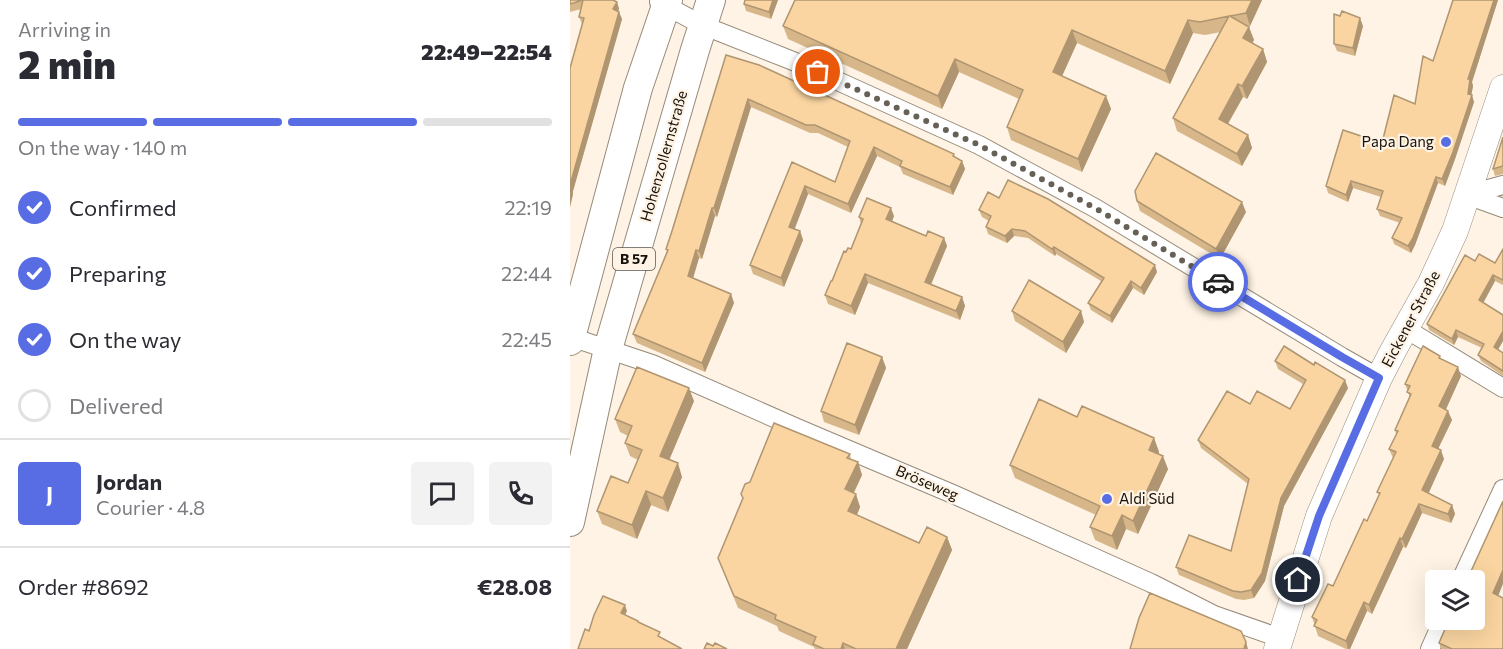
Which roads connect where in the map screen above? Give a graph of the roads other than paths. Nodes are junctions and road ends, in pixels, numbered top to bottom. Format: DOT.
graph roads {
  1 [pos="662,2"];
  2 [pos="707,12"];
  3 [pos="1503,88"];
  4 [pos="1503,185"];
  5 [pos="1467,195"];
  6 [pos="1503,208"];
  7 [pos="1406,329"];
  8 [pos="570,339"];
  9 [pos="608,349"];
  10 [pos="1379,378"];
  11 [pos="1503,388"];
  12 [pos="1503,489"];
  13 [pos="570,522"];
  14 [pos="1466,570"];
  15 [pos="1439,630"];
  16 [pos="1278,644"];
  17 [pos="1430,649"];
  1 -- 2 [label="street"];
  1 -- 8 [label="main road, B 57"];
  2 -- 9 [label="main road, Hohenzollernstraße / B 57"];
  2 -- 10 [label="street"];
  3 -- 5 [label="street, Eickener Straße"];
  4 -- 5 [label="street"];
  5 -- 6 [label="street"];
  5 -- 7 [label="street, Eickener Straße"];
  7 -- 10 [label="street, Eickener Straße"];
  7 -- 11 [label="street"];
  8 -- 9 [label="street, Bröseweg"];
  9 -- 13 [label="main road, Hohenzollernstraße / B 57"];
  9 -- 16 [label="street, Bröseweg"];
  10 -- 16 [label="street, Eickener Straße"];
  12 -- 14 [label="street"];
  15 -- 17 [label="street"];
}
